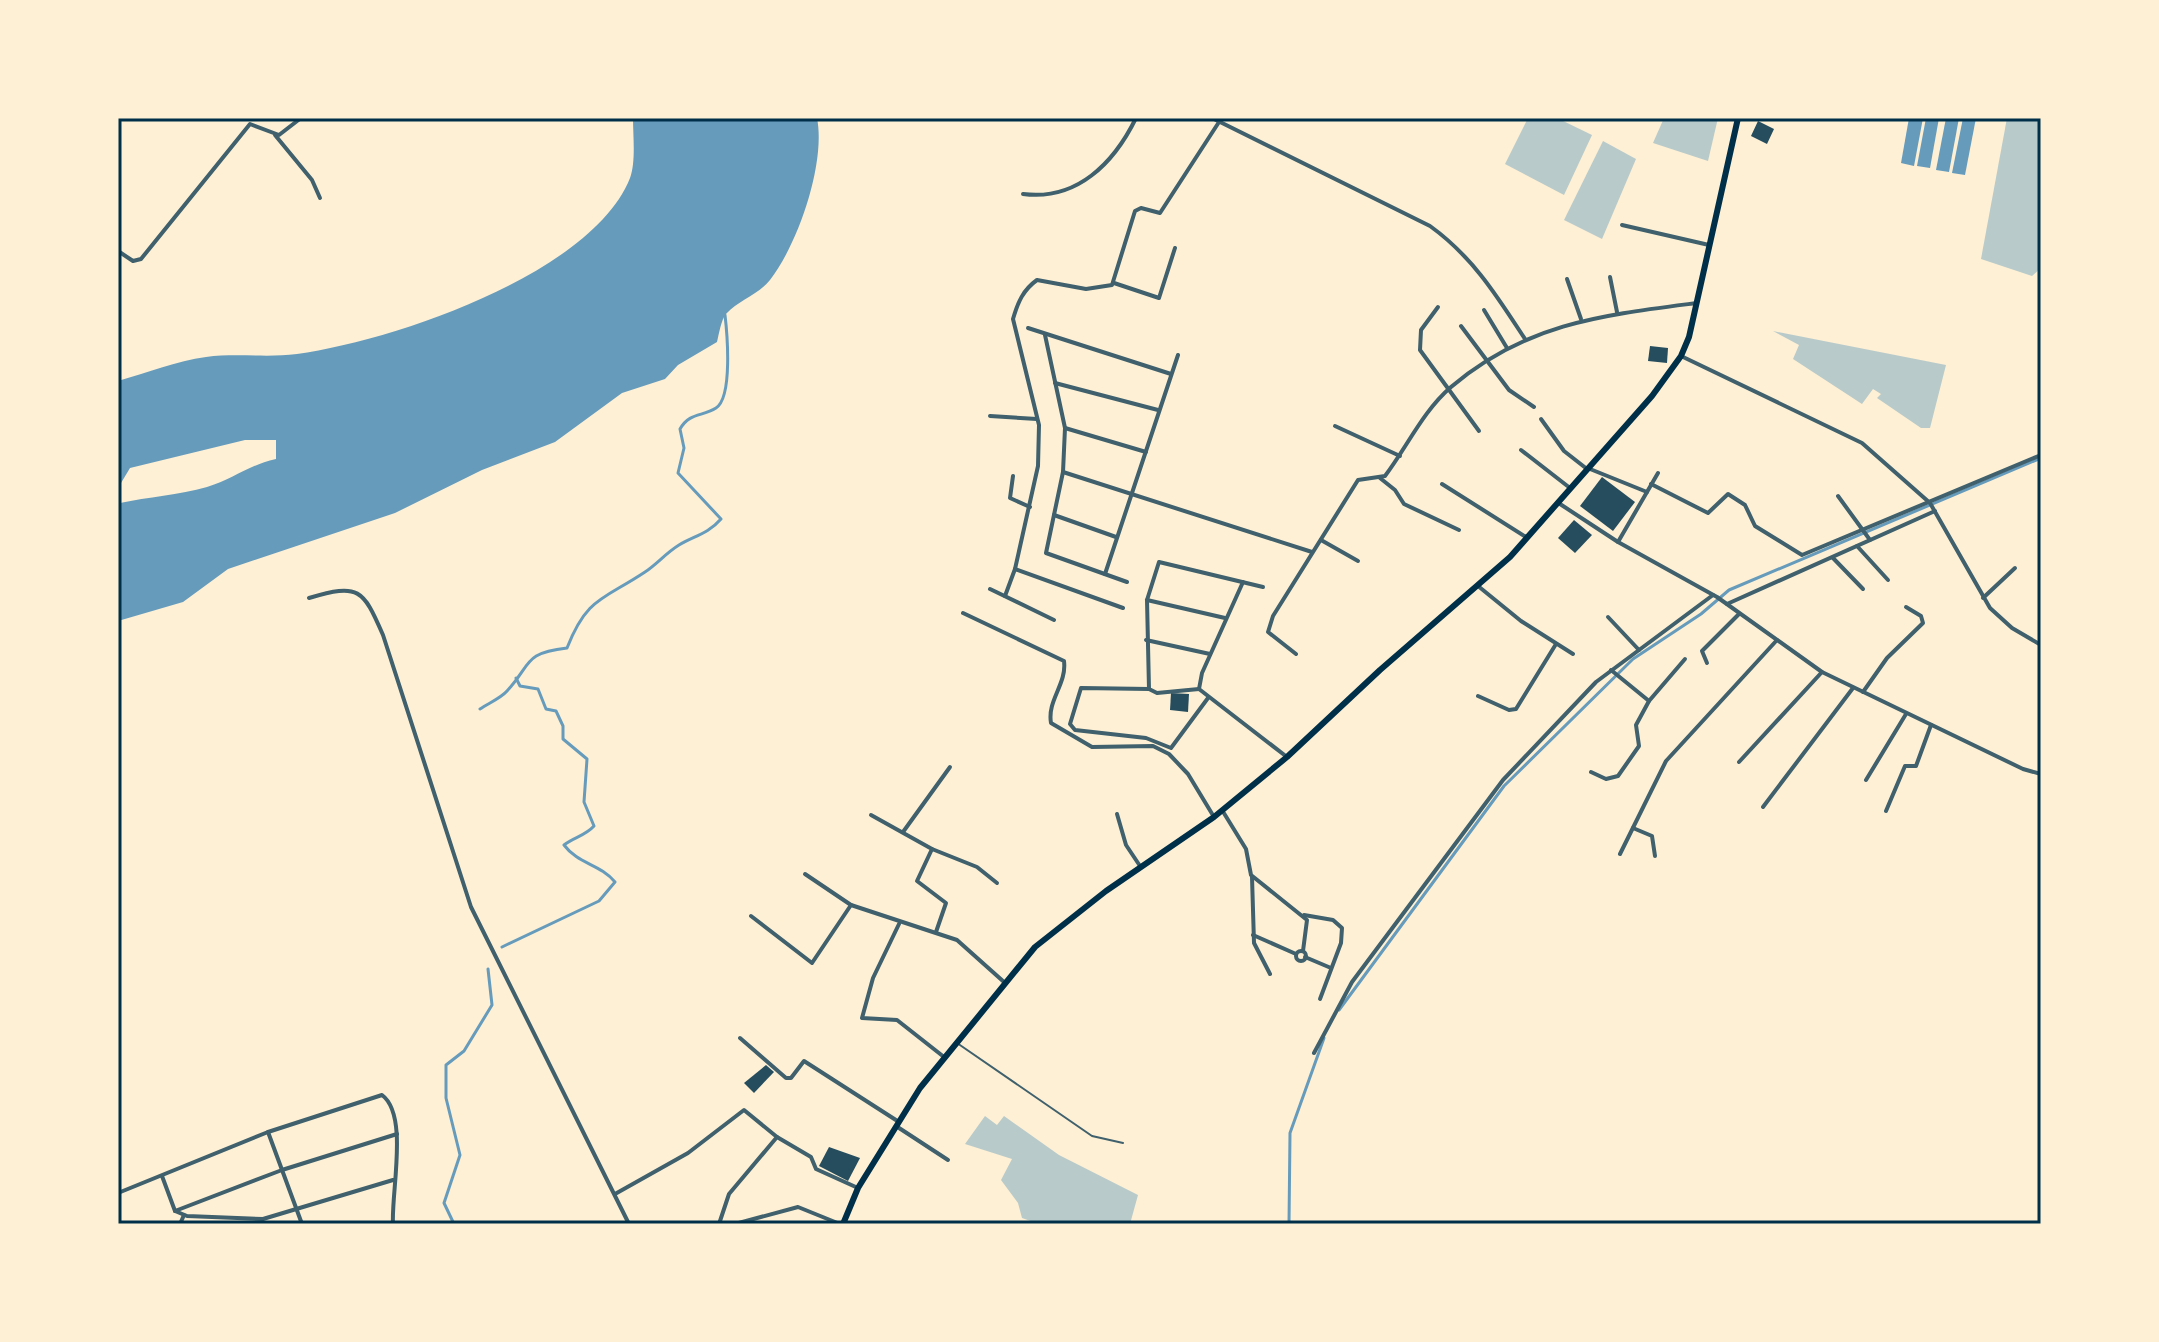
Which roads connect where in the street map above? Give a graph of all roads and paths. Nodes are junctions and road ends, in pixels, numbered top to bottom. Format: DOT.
graph roads {
  1 [pos="301,118"];
  2 [pos="1136,118"];
  3 [pos="1212,118"];
  4 [pos="1738,118"];
  5 [pos="1219,122"];
  6 [pos="275,135"];
  7 [pos="1023,194"];
  8 [pos="320,198"];
  9 [pos="1622,225"];
  10 [pos="1711,246"];
  11 [pos="1175,248"];
  12 [pos="118,251"];
  13 [pos="1610,277"];
  14 [pos="1567,279"];
  15 [pos="1114,283"];
  16 [pos="1699,302"];
  17 [pos="1438,307"];
  18 [pos="1484,310"];
  19 [pos="1617,312"];
  20 [pos="1581,319"];
  21 [pos="1461,326"];
  22 [pos="1028,328"];
  23 [pos="1045,335"];
  24 [pos="1525,339"];
  25 [pos="1507,348"];
  26 [pos="1178,355"];
  27 [pos="1681,356"];
  28 [pos="1486,363"];
  29 [pos="1171,374"];
  30 [pos="1055,383"];
  31 [pos="1450,388"];
  32 [pos="1534,407"];
  33 [pos="1158,410"];
  34 [pos="990,416"];
  35 [pos="1037,419"];
  36 [pos="1541,419"];
  37 [pos="1335,426"];
  38 [pos="1065,428"];
  39 [pos="1479,431"];
  40 [pos="1521,450"];
  41 [pos="1146,452"];
  42 [pos="2041,455"];
  43 [pos="1400,456"];
  44 [pos="1589,470"];
  45 [pos="1063,472"];
  46 [pos="1658,473"];
  47 [pos="1013,476"];
  48 [pos="1380,478"];
  49 [pos="1442,484"];
  50 [pos="1651,484"];
  51 [pos="1572,489"];
  52 [pos="1647,492"];
  53 [pos="1132,495"];
  54 [pos="1838,496"];
  55 [pos="1560,504"];
  56 [pos="1030,507"];
  57 [pos="1933,507"];
  58 [pos="1054,515"];
  59 [pos="1459,530"];
  60 [pos="1867,535"];
  61 [pos="1117,537"];
  62 [pos="1528,538"];
  63 [pos="1321,540"];
  64 [pos="1618,542"];
  65 [pos="1857,546"];
  66 [pos="1312,552"];
  67 [pos="1833,558"];
  68 [pos="1358,561"];
  69 [pos="2015,568"];
  70 [pos="1015,569"];
  71 [pos="1105,574"];
  72 [pos="1888,580"];
  73 [pos="1127,582"];
  74 [pos="1243,582"];
  75 [pos="1478,586"];
  76 [pos="1263,587"];
  77 [pos="990,589"];
  78 [pos="1863,589"];
  79 [pos="1005,596"];
  80 [pos="1715,596"];
  81 [pos="309,598"];
  82 [pos="1983,598"];
  83 [pos="1147,600"];
  84 [pos="1726,604"];
  85 [pos="1906,607"];
  86 [pos="1123,608"];
  87 [pos="963,613"];
  88 [pos="1739,614"];
  89 [pos="1608,617"];
  90 [pos="1225,618"];
  91 [pos="1054,620"];
  92 [pos="1146,640"];
  93 [pos="1777,640"];
  94 [pos="1556,644"];
  95 [pos="2041,645"];
  96 [pos="1639,650"];
  97 [pos="1210,654"];
  98 [pos="1296,654"];
  99 [pos="1573,654"];
  100 [pos="1685,659"];
  101 [pos="1707,663"];
  102 [pos="1822,672"];
  103 [pos="1614,673"];
  104 [pos="1853,688"];
  105 [pos="1149,689"];
  106 [pos="1199,689"];
  107 [pos="1862,693"];
  108 [pos="1478,696"];
  109 [pos="1208,698"];
  110 [pos="1649,701"];
  111 [pos="1906,714"];
  112 [pos="1931,725"];
  113 [pos="1287,757"];
  114 [pos="1739,762"];
  115 [pos="950,767"];
  116 [pos="1591,772"];
  117 [pos="2041,774"];
  118 [pos="1866,780"];
  119 [pos="1763,807"];
  120 [pos="1222,810"];
  121 [pos="1886,811"];
  122 [pos="1117,814"];
  123 [pos="871,815"];
  124 [pos="1214,817"];
  125 [pos="1633,828"];
  126 [pos="903,832"];
  127 [pos="932,849"];
  128 [pos="1620,854"];
  129 [pos="1655,856"];
  130 [pos="1140,866"];
  131 [pos="805,874"];
  132 [pos="1251,875"];
  133 [pos="997,883"];
  134 [pos="851,905"];
  135 [pos="1304,915"];
  136 [pos="751,916"];
  137 [pos="899,924"];
  138 [pos="936,932"];
  139 [pos="1253,935"];
  140 [pos="1303,951"];
  141 [pos="1296,954"];
  142 [pos="1305,957"];
  143 [pos="1331,968"];
  144 [pos="1270,974"];
  145 [pos="1004,982"];
  146 [pos="1320,999"];
  147 [pos="740,1038"];
  148 [pos="956,1043"];
  149 [pos="1314,1053"];
  150 [pos="945,1057"];
  151 [pos="897,1124"];
  152 [pos="268,1132"];
  153 [pos="397,1134"];
  154 [pos="777,1137"];
  155 [pos="1123,1143"];
  156 [pos="948,1160"];
  157 [pos="282,1170"];
  158 [pos="162,1176"];
  159 [pos="393,1180"];
  160 [pos="858,1188"];
  161 [pos="118,1193"];
  162 [pos="615,1194"];
  163 [pos="175,1211"];
  164 [pos="298,1211"];
  165 [pos="184,1215"];
  166 [pos="720,1223"];
  167 [pos="180,1224"];
  168 [pos="302,1224"];
  169 [pos="392,1224"];
  170 [pos="629,1224"];
  171 [pos="735,1224"];
  172 [pos="842,1224"];
  1 -- 6 [label="street"];
  2 -- 7 [label="street"];
  3 -- 5 [label="street"];
  4 -- 10 [label="main road"];
  5 -- 15 [label="street"];
  5 -- 24 [label="street"];
  6 -- 8 [label="street"];
  6 -- 12 [label="street"];
  9 -- 10 [label="street"];
  10 -- 16 [label="main road"];
  11 -- 15 [label="street"];
  13 -- 19 [label="street"];
  14 -- 20 [label="street"];
  15 -- 35 [label="street"];
  16 -- 19 [label="street"];
  16 -- 27 [label="main road"];
  17 -- 31 [label="street"];
  18 -- 25 [label="street"];
  19 -- 20 [label="street"];
  20 -- 24 [label="street"];
  21 -- 28 [label="street"];
  22 -- 23 [label="street"];
  23 -- 29 [label="street"];
  23 -- 30 [label="street"];
  24 -- 25 [label="street"];
  25 -- 28 [label="street"];
  26 -- 29 [label="street"];
  27 -- 44 [label="main road"];
  27 -- 57 [label="street"];
  28 -- 31 [label="street"];
  28 -- 32 [label="street"];
  29 -- 33 [label="street"];
  30 -- 33 [label="street"];
  30 -- 38 [label="street"];
  31 -- 39 [label="street"];
  31 -- 43 [label="street"];
  33 -- 41 [label="street"];
  34 -- 35 [label="street"];
  35 -- 56 [label="street"];
  36 -- 44 [label="street"];
  37 -- 43 [label="street"];
  38 -- 41 [label="street"];
  38 -- 45 [label="street"];
  40 -- 51 [label="street"];
  41 -- 53 [label="street"];
  42 -- 57 [label="street"];
  43 -- 48 [label="street"];
  44 -- 51 [label="main road"];
  44 -- 52 [label="street"];
  45 -- 53 [label="street"];
  45 -- 58 [label="street"];
  46 -- 50 [label="street"];
  47 -- 56 [label="street"];
  48 -- 59 [label="street"];
  48 -- 63 [label="street"];
  49 -- 62 [label="street"];
  50 -- 52 [label="street"];
  50 -- 60 [label="street"];
  51 -- 55 [label="main road"];
  52 -- 64 [label="street"];
  53 -- 61 [label="street"];
  53 -- 66 [label="street"];
  54 -- 60 [label="street"];
  55 -- 62 [label="main road"];
  55 -- 64 [label="street"];
  56 -- 70 [label="street"];
  57 -- 60 [label="street"];
  57 -- 60 [label="street"];
  57 -- 82 [label="street"];
  58 -- 61 [label="street"];
  58 -- 71 [label="street"];
  60 -- 65 [label="street"];
  61 -- 71 [label="street"];
  62 -- 75 [label="main road"];
  63 -- 66 [label="street"];
  63 -- 68 [label="street"];
  64 -- 80 [label="street"];
  65 -- 67 [label="street"];
  65 -- 72 [label="street"];
  66 -- 98 [label="street"];
  67 -- 78 [label="street"];
  67 -- 84 [label="street"];
  69 -- 82 [label="street"];
  70 -- 79 [label="street"];
  70 -- 86 [label="street"];
  71 -- 73 [label="street"];
  74 -- 76 [label="street"];
  74 -- 83 [label="street"];
  74 -- 90 [label="street"];
  75 -- 94 [label="street"];
  75 -- 113 [label="main road"];
  77 -- 79 [label="street"];
  79 -- 91 [label="street"];
  80 -- 84 [label="street"];
  80 -- 96 [label="street"];
  81 -- 162 [label="street"];
  82 -- 95 [label="street"];
  83 -- 90 [label="street"];
  83 -- 92 [label="street"];
  84 -- 88 [label="street"];
  85 -- 107 [label="street"];
  87 -- 124 [label="street"];
  88 -- 93 [label="street"];
  88 -- 101 [label="street"];
  89 -- 96 [label="street"];
  90 -- 97 [label="street"];
  92 -- 97 [label="street"];
  92 -- 105 [label="street"];
  93 -- 102 [label="street"];
  93 -- 125 [label="street"];
  94 -- 99 [label="street"];
  94 -- 108 [label="street"];
  96 -- 103 [label="street"];
  97 -- 106 [label="street"];
  100 -- 110 [label="street"];
  102 -- 104 [label="street"];
  102 -- 114 [label="street"];
  103 -- 110 [label="street"];
  103 -- 149 [label="street"];
  104 -- 107 [label="street"];
  104 -- 119 [label="street"];
  105 -- 106 [label="street"];
  105 -- 109 [label="street"];
  106 -- 109 [label="street"];
  107 -- 111 [label="street"];
  109 -- 113 [label="street"];
  110 -- 116 [label="street"];
  111 -- 112 [label="street"];
  111 -- 118 [label="street"];
  112 -- 117 [label="street"];
  112 -- 121 [label="street"];
  113 -- 120 [label="main road"];
  115 -- 126 [label="street"];
  120 -- 124 [label="main road"];
  120 -- 132 [label="street"];
  122 -- 130 [label="street"];
  123 -- 126 [label="street"];
  124 -- 130 [label="main road"];
  125 -- 128 [label="street"];
  125 -- 129 [label="street"];
  126 -- 127 [label="street"];
  127 -- 133 [label="street"];
  127 -- 138 [label="street"];
  130 -- 145 [label="main road"];
  131 -- 134 [label="street"];
  132 -- 135 [label="street"];
  132 -- 139 [label="street"];
  134 -- 136 [label="street"];
  134 -- 137 [label="street"];
  135 -- 140 [label="street"];
  135 -- 143 [label="street"];
  137 -- 138 [label="street"];
  137 -- 150 [label="street"];
  138 -- 145 [label="street"];
  139 -- 141 [label="street"];
  139 -- 144 [label="street"];
  140 -- 141 [label="street"];
  140 -- 142 [label="street"];
  141 -- 142 [label="street"];
  142 -- 143 [label="street"];
  143 -- 146 [label="street"];
  145 -- 148 [label="main road"];
  147 -- 151 [label="street"];
  148 -- 150 [label="main road"];
  148 -- 155 [label="lane"];
  150 -- 151 [label="main road"];
  151 -- 156 [label="street"];
  151 -- 160 [label="main road"];
  152 -- 153 [label="street"];
  152 -- 157 [label="street"];
  152 -- 158 [label="street"];
  153 -- 157 [label="street"];
  153 -- 159 [label="street"];
  154 -- 160 [label="street"];
  154 -- 162 [label="street"];
  154 -- 166 [label="street"];
  157 -- 163 [label="street"];
  157 -- 164 [label="street"];
  158 -- 161 [label="street"];
  158 -- 163 [label="street"];
  159 -- 164 [label="street"];
  159 -- 169 [label="street"];
  160 -- 172 [label="main road"];
  162 -- 170 [label="street"];
  163 -- 165 [label="street"];
  164 -- 165 [label="street"];
  164 -- 168 [label="street"];
  165 -- 167 [label="street"];
  171 -- 172 [label="street"];
}
